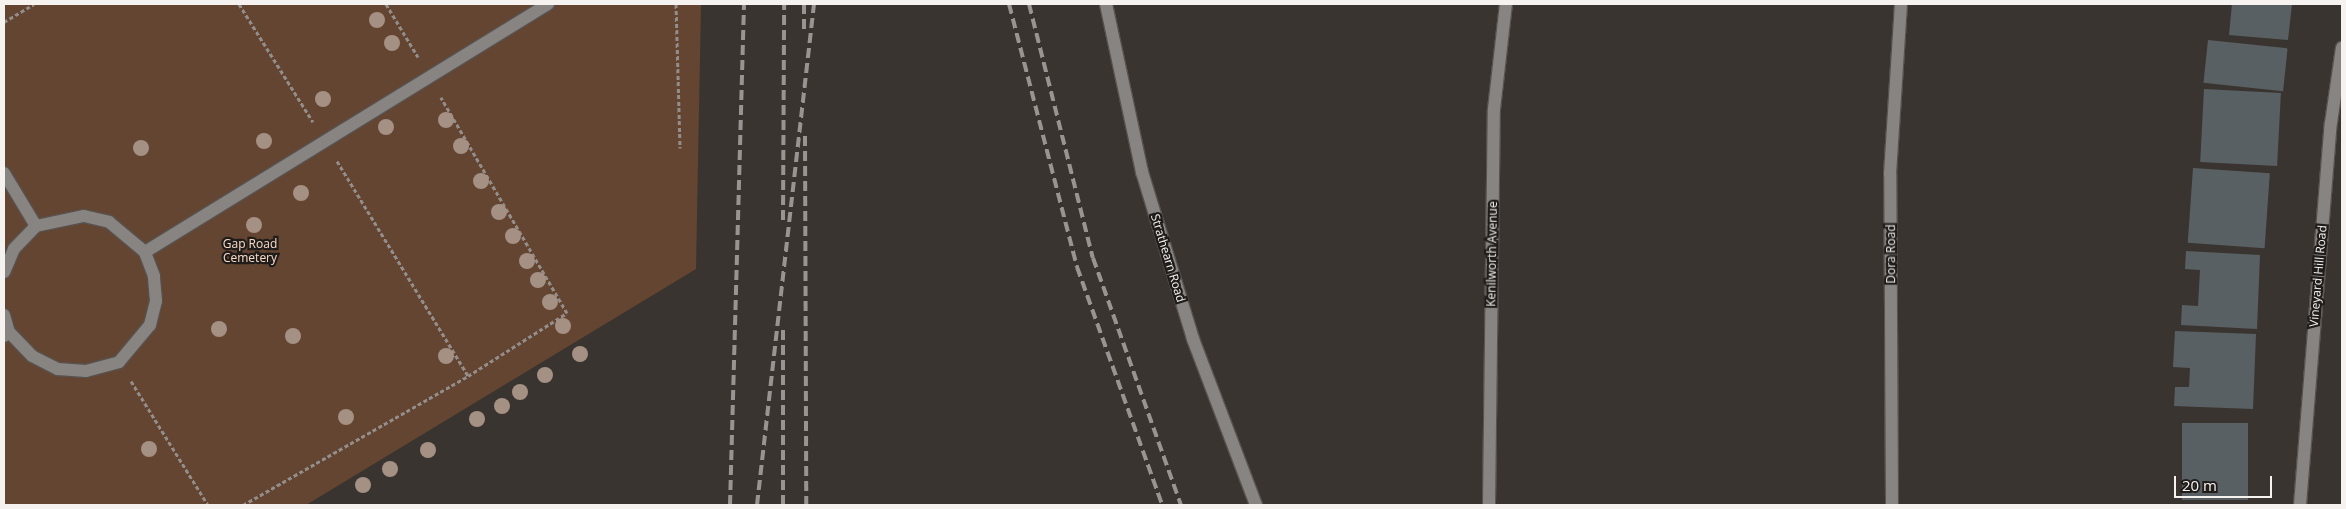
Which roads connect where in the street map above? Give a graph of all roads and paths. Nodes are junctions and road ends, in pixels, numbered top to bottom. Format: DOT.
graph roads {
  1 [pos="34,4"];
  2 [pos="239,4"];
  3 [pos="386,4"];
  4 [pos="548,4"];
  5 [pos="676,4"];
  6 [pos="1106,4"];
  7 [pos="1506,4"];
  8 [pos="1901,4"];
  9 [pos="4,22"];
  10 [pos="2342,48"];
  11 [pos="429,76"];
  12 [pos="325,141"];
  13 [pos="680,148"];
  14 [pos="4,173"];
  15 [pos="36,226"];
  16 [pos="145,252"];
  17 [pos="4,272"];
  18 [pos="4,315"];
  19 [pos="6,334"];
  20 [pos="119,362"];
  21 [pos="468,376"];
  22 [pos="208,505"];
  23 [pos="242,505"];
  24 [pos="1256,505"];
  25 [pos="1489,505"];
  26 [pos="1892,505"];
  27 [pos="2300,505"];
  1 -- 9 [label="path"];
  2 -- 12 [label="path"];
  3 -- 11 [label="path"];
  4 -- 11 [label="street"];
  5 -- 13 [label="path"];
  6 -- 24 [label="street, Strathearn Road"];
  7 -- 25 [label="street, Kenilworth Avenue"];
  8 -- 26 [label="street, Dora Road"];
  10 -- 27 [label="street, Vineyard Hill Road"];
  11 -- 12 [label="street"];
  11 -- 21 [label="path"];
  12 -- 16 [label="street"];
  12 -- 21 [label="path"];
  14 -- 15 [label="street"];
  15 -- 16 [label="street"];
  15 -- 17 [label="street"];
  16 -- 20 [label="street"];
  18 -- 19 [label="street"];
  19 -- 20 [label="street"];
  20 -- 22 [label="path"];
  21 -- 23 [label="path"];
}
